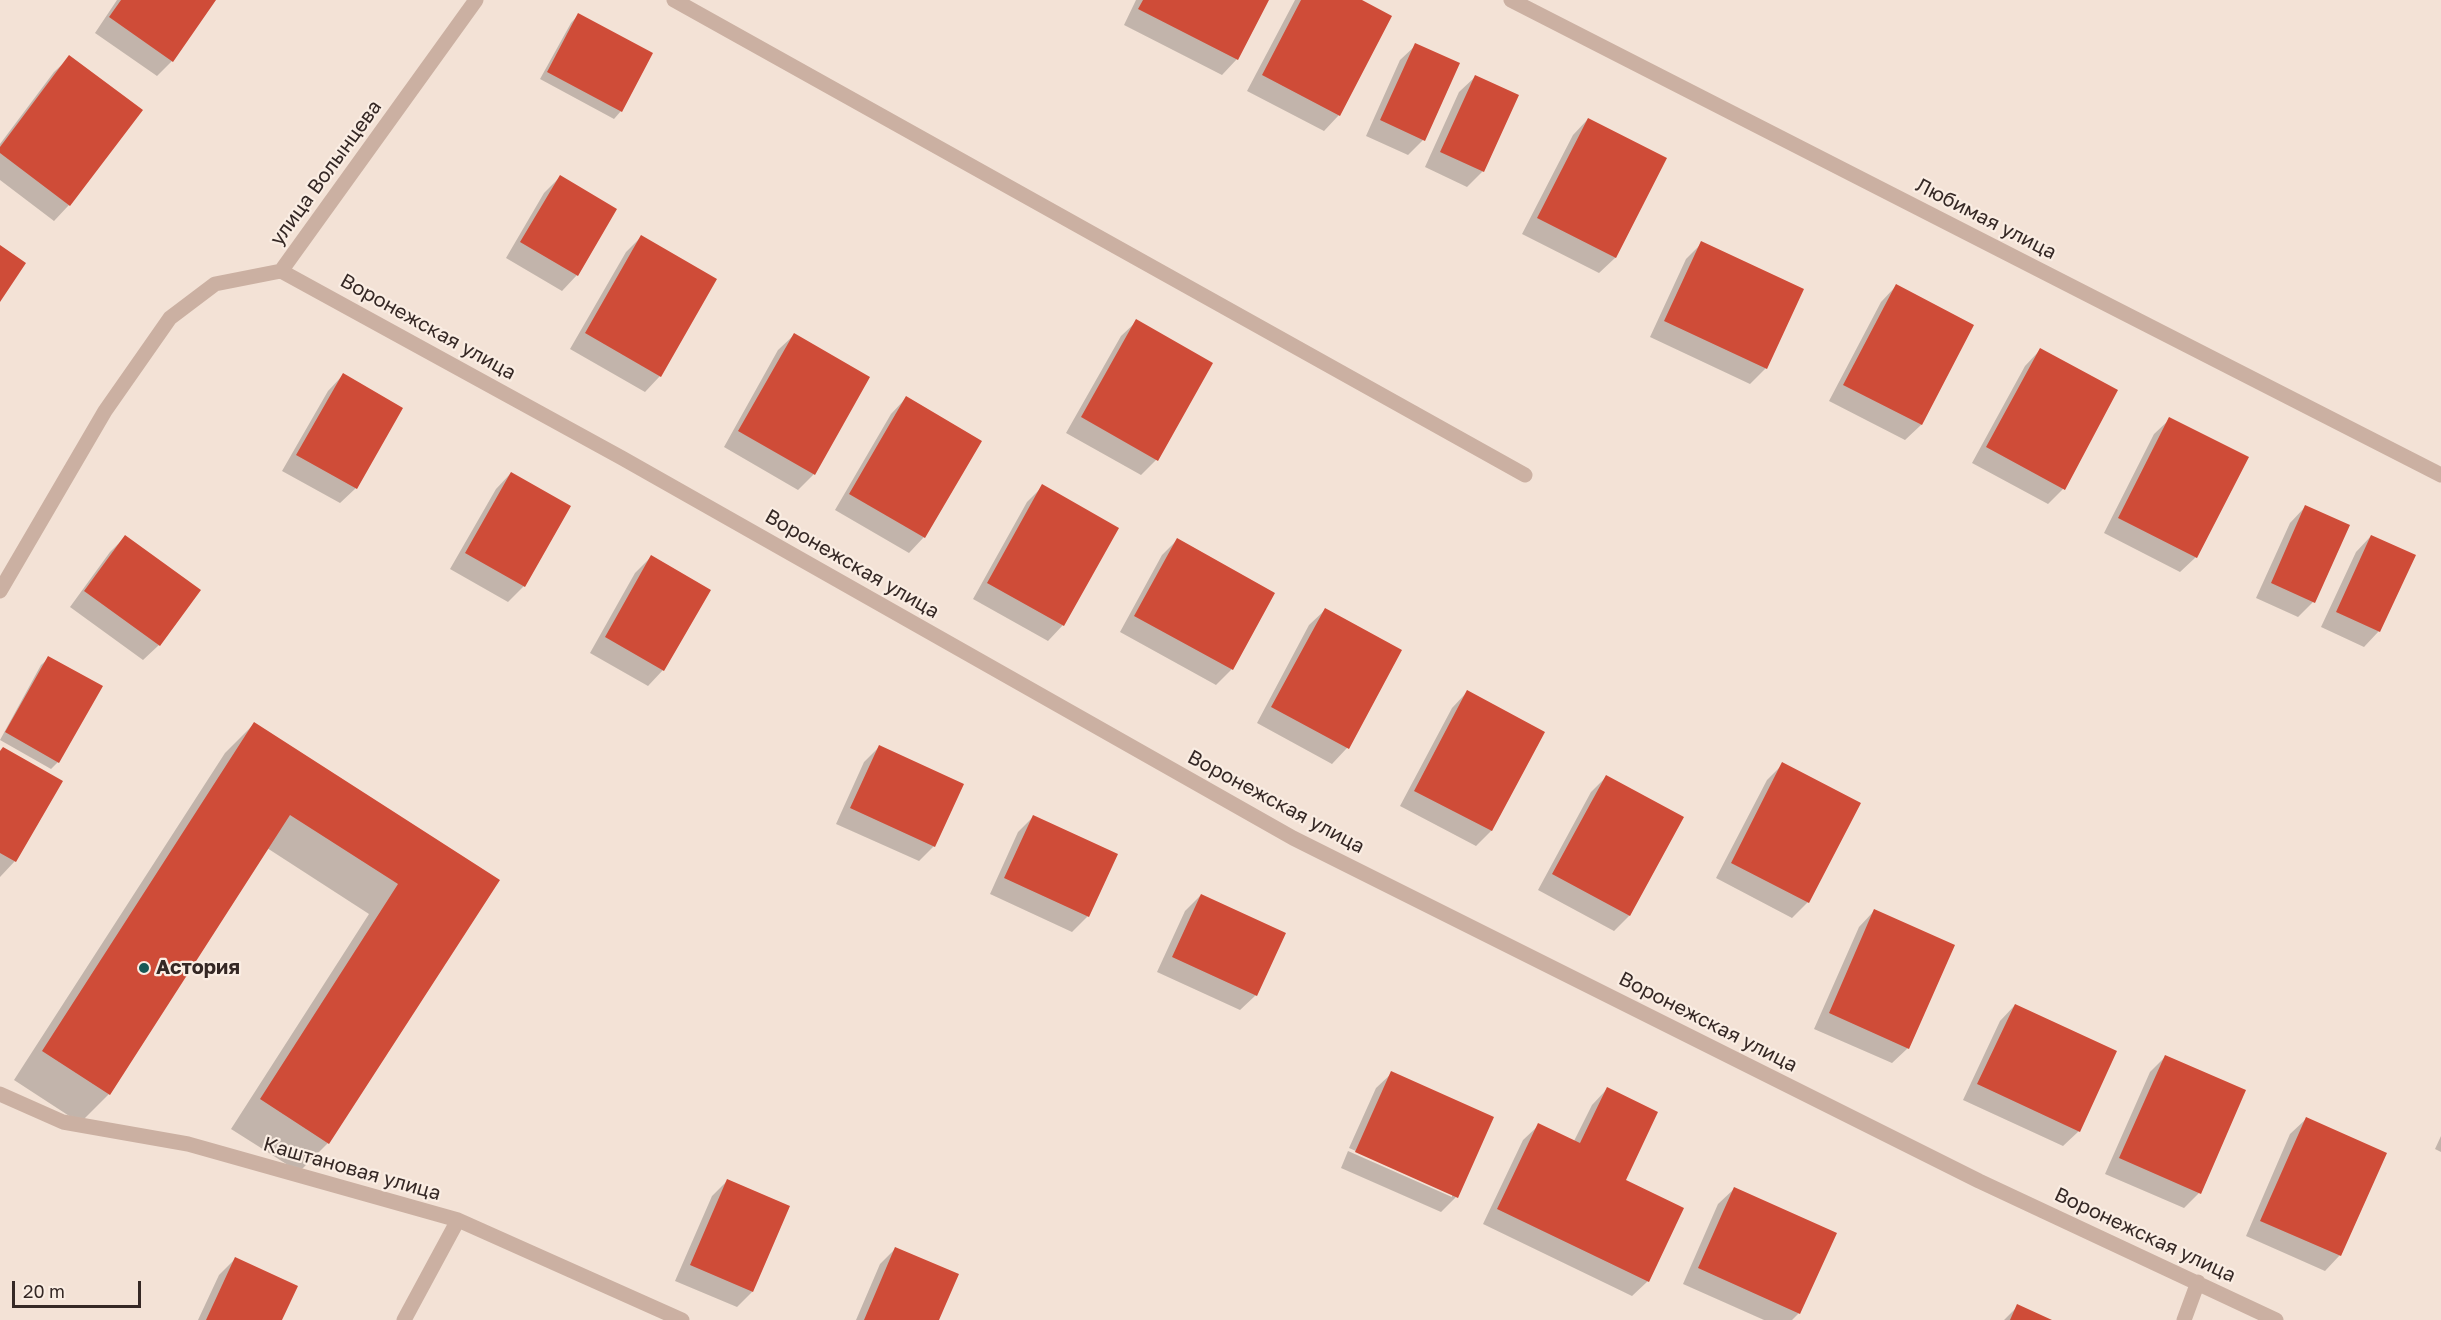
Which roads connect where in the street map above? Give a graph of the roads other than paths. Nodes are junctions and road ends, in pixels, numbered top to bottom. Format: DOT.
graph roads {
  1 [pos="476,0"];
  2 [pos="674,0"];
  3 [pos="1511,0"];
  4 [pos="281,271"];
  5 [pos="1525,475"];
  6 [pos="2441,475"];
  7 [pos="0,591"];
  8 [pos="0,1094"];
  9 [pos="458,1220"];
  10 [pos="2198,1282"];
  11 [pos="404,1320"];
  12 [pos="682,1320"];
  13 [pos="2184,1320"];
  14 [pos="2276,1320"];
  1 -- 4 [label="street, улица Волынцева"];
  2 -- 5 [label="street"];
  3 -- 6 [label="street, Любимая улица"];
  4 -- 7 [label="street, улица Волынцева"];
  4 -- 10 [label="street, Воронежская улица"];
  8 -- 9 [label="street, Каштановая улица"];
  9 -- 11 [label="street"];
  9 -- 12 [label="street, Каштановая улица"];
  10 -- 13 [label="street"];
  10 -- 14 [label="street, Воронежская улица"];
}
